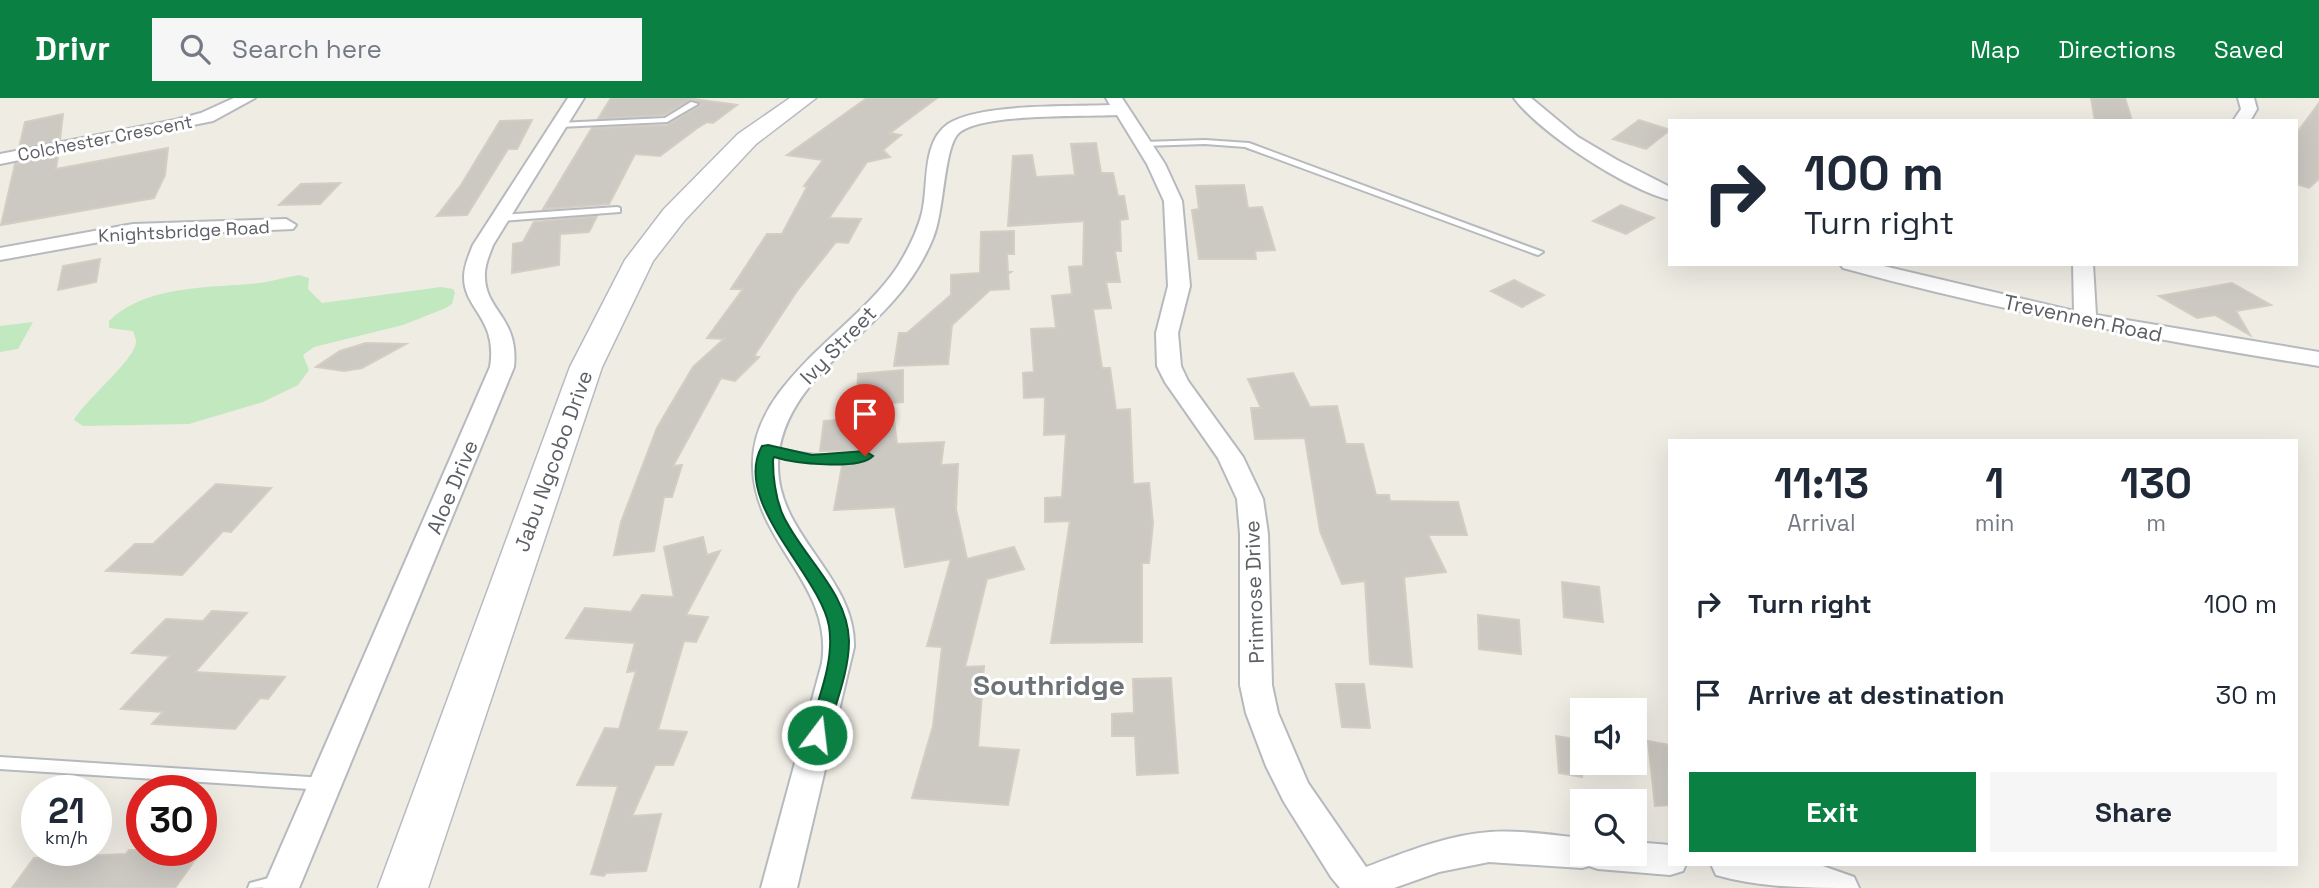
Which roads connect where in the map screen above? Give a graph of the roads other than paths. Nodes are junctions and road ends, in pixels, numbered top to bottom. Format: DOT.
graph roads {
  1 [pos="247,98"];
  2 [pos="576,98"];
  3 [pos="805,98"];
  4 [pos="1522,98"];
  5 [pos="2246,98"];
  6 [pos="694,104"];
  7 [pos="1117,104"];
  8 [pos="2242,119"];
  9 [pos="559,125"];
  10 [pos="1143,144"];
  11 [pos="0,159"];
  12 [pos="1668,193"];
  13 [pos="617,210"];
  14 [pos="500,218"];
  15 [pos="286,225"];
  16 [pos="1538,252"];
  17 [pos="0,254"];
  18 [pos="1859,266"];
  19 [pos="2083,266"];
  20 [pos="2085,319"];
  21 [pos="2319,359"];
  22 [pos="768,450"];
  23 [pos="865,456"];
  24 [pos="0,763"];
  25 [pos="325,784"];
  26 [pos="1570,852"];
  27 [pos="1647,858"];
  28 [pos="1668,860"];
  29 [pos="1744,866"];
  30 [pos="282,885"];
  31 [pos="1360,886"];
  32 [pos="257,888"];
  33 [pos="403,888"];
  34 [pos="779,888"];
  35 [pos="1841,888"];
  1 -- 11 [label="street, Colchester Crescent"];
  2 -- 9 [label="street, Aloe Drive"];
  3 -- 33 [label="main road, Jabu Ngcobo Drive"];
  4 -- 12 [label="street"];
  5 -- 8 [label="street"];
  6 -- 9 [label="lane"];
  7 -- 10 [label="street, Primrose Drive"];
  7 -- 22 [label="street, Ivy Street"];
  9 -- 14 [label="street, Aloe Drive"];
  10 -- 16 [label="lane"];
  10 -- 31 [label="street, Primrose Drive"];
  13 -- 14 [label="lane"];
  14 -- 25 [label="street, Aloe Drive"];
  15 -- 17 [label="street, Knightsbridge Road"];
  18 -- 20 [label="street, Trevennen Road"];
  19 -- 20 [label="street"];
  20 -- 21 [label="street, Trevennen Road"];
  22 -- 23 [label="lane"];
  22 -- 34 [label="street, Ivy Street"];
  24 -- 25 [label="lane"];
  25 -- 30 [label="street, Aloe Drive"];
  26 -- 31 [label="street"];
  27 -- 28 [label="street"];
  29 -- 35 [label="street"];
  30 -- 32 [label="lane"];
}
